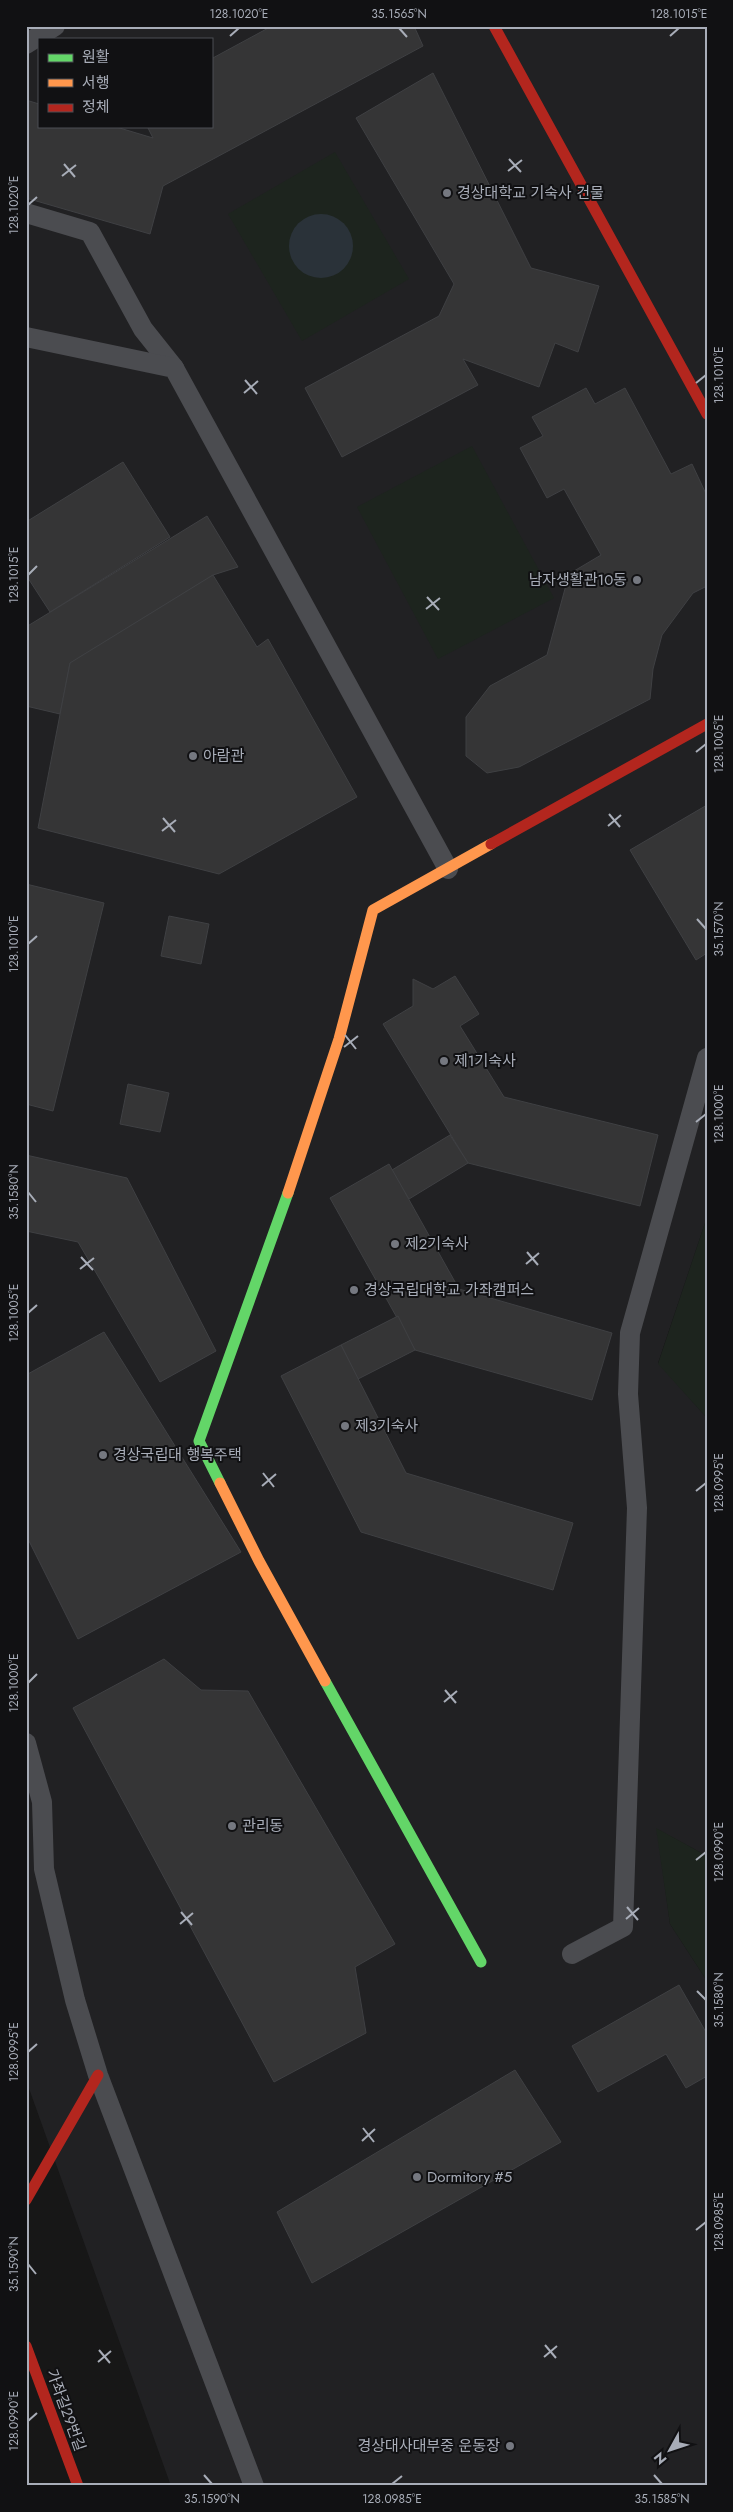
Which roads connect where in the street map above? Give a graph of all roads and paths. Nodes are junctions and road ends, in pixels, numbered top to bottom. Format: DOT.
graph roads {
  1 [pos="55,26"];
  2 [pos="494,26"];
  3 [pos="26,44"];
  4 [pos="26,213"];
  5 [pos="26,337"];
  6 [pos="174,368"];
  7 [pos="707,414"];
  8 [pos="707,724"];
  9 [pos="448,868"];
  10 [pos="707,1058"];
  11 [pos="26,1743"];
  12 [pos="572,1954"];
  13 [pos="481,1962"];
  14 [pos="98,2075"];
  15 [pos="26,2200"];
  16 [pos="26,2346"];
  17 [pos="78,2486"];
  18 [pos="254,2486"];
  1 -- 3 [label="lane"];
  2 -- 7 [label="street"];
  4 -- 6 [label="lane"];
  5 -- 6 [label="lane"];
  6 -- 9 [label="lane"];
  8 -- 9 [label="street"];
  9 -- 13 [label="street"];
  10 -- 12 [label="lane"];
  11 -- 14 [label="lane"];
  14 -- 15 [label="street"];
  14 -- 18 [label="lane"];
  16 -- 17 [label="street, 가좌길29번길"];
}
